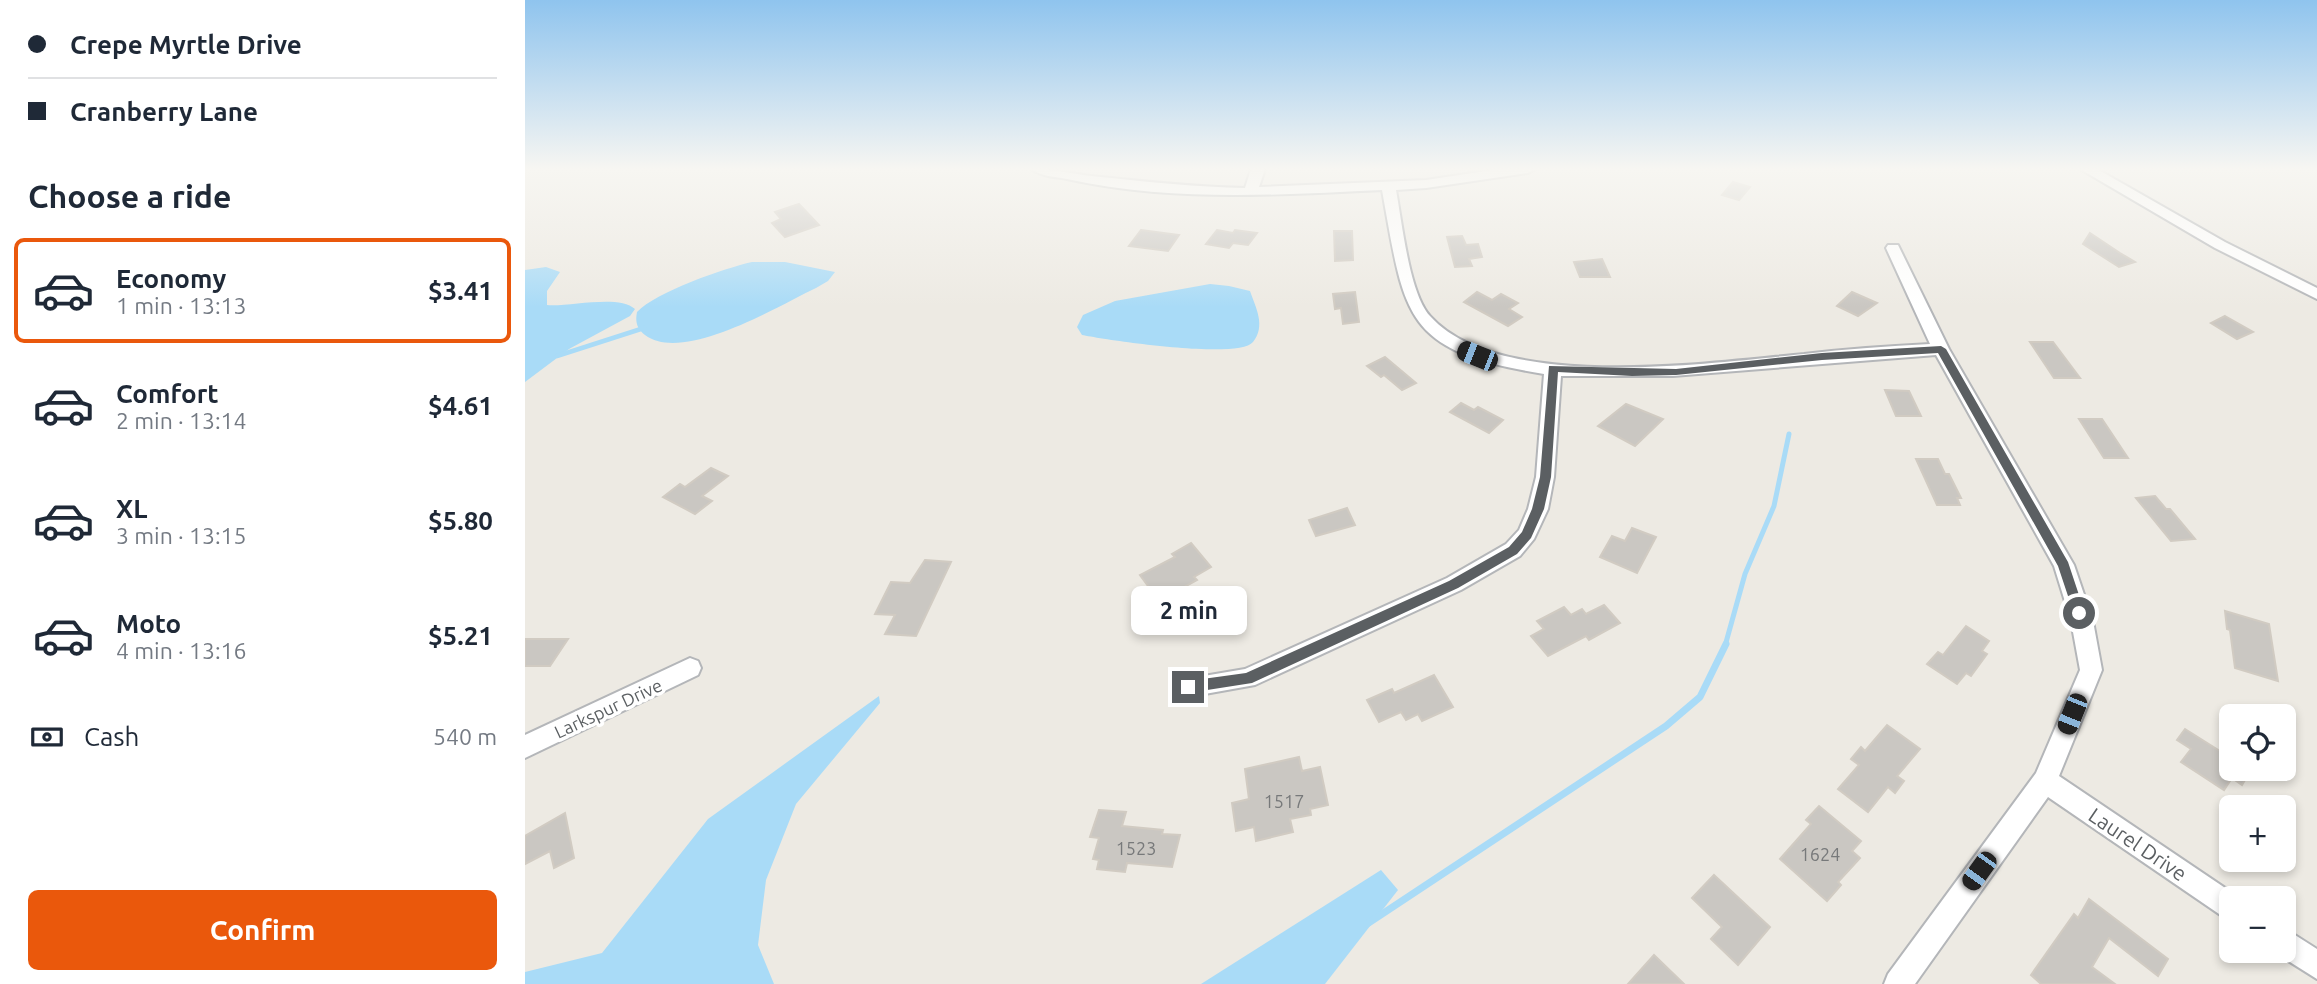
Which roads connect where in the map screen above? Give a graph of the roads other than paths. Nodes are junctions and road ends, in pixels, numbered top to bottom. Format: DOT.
graph roads {
  1 [pos="1393,215"];
  2 [pos="2167,215"];
  3 [pos="1893,248"];
  4 [pos="2317,293"];
  5 [pos="1941,349"];
  6 [pos="1553,368"];
  7 [pos="691,668"];
  8 [pos="1188,687"];
  9 [pos="525,747"];
  10 [pos="2045,781"];
  11 [pos="2219,899"];
  12 [pos="2296,950"];
  13 [pos="2317,965"];
  14 [pos="1898,984"];
  1 -- 6 [label="street"];
  2 -- 4 [label="street"];
  3 -- 5 [label="street"];
  5 -- 6 [label="street"];
  5 -- 10 [label="street"];
  6 -- 8 [label="street"];
  7 -- 9 [label="street, Larkspur Drive"];
  10 -- 11 [label="street, Laurel Drive"];
  10 -- 14 [label="street"];
  12 -- 13 [label="street"];
}
